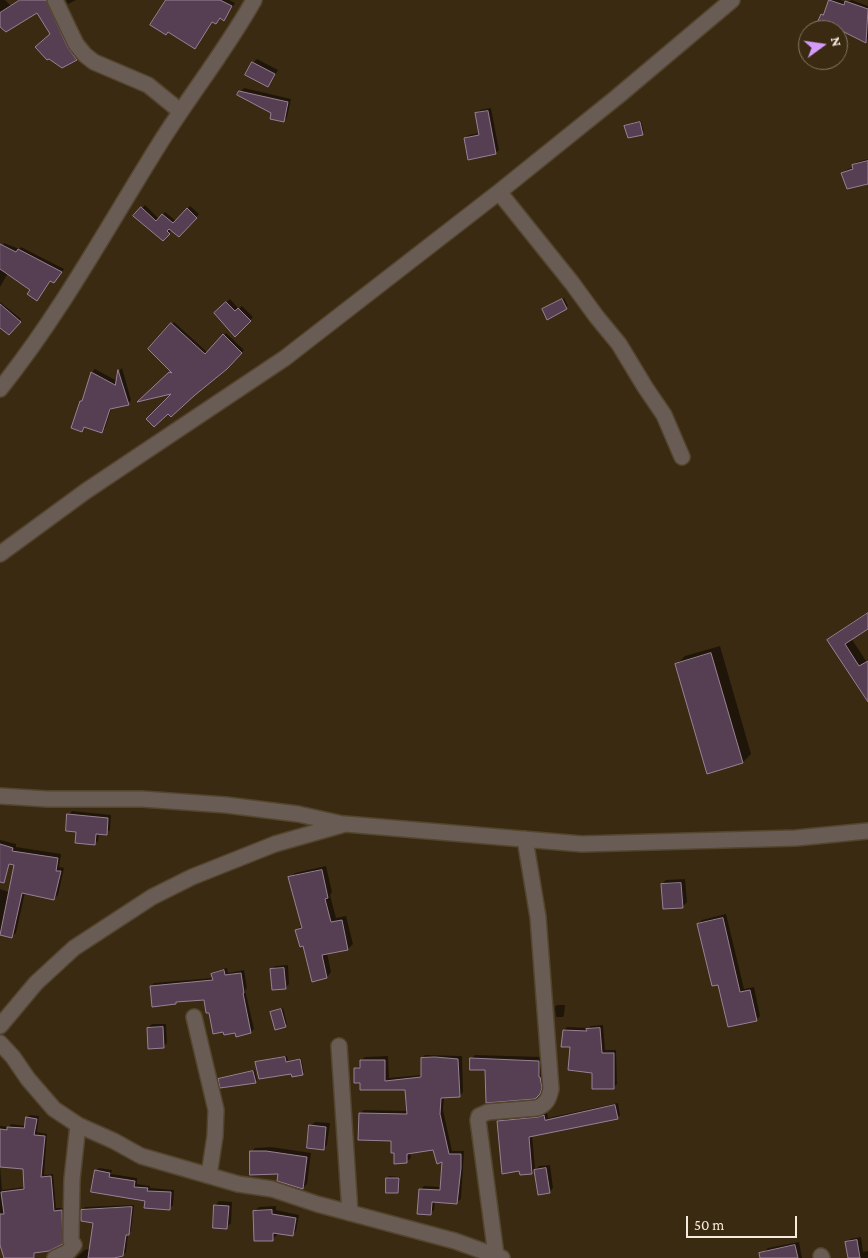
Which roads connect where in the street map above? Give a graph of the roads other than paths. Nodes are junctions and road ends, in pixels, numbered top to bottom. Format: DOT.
graph roads {
  1 [pos="55,0"];
  2 [pos="254,0"];
  3 [pos="732,0"];
  4 [pos="180,111"];
  5 [pos="499,192"];
  6 [pos="0,389"];
  7 [pos="682,458"];
  8 [pos="0,554"];
  9 [pos="0,796"];
  10 [pos="345,824"];
  11 [pos="868,831"];
  12 [pos="525,839"];
  13 [pos="194,1017"];
  14 [pos="0,1026"];
  15 [pos="0,1043"];
  16 [pos="339,1046"];
  17 [pos="78,1125"];
  18 [pos="209,1175"];
  19 [pos="350,1213"];
  20 [pos="499,1256"];
  21 [pos="55,1258"];
  1 -- 4 [label="street"];
  2 -- 4 [label="street"];
  3 -- 5 [label="street"];
  4 -- 6 [label="street"];
  5 -- 7 [label="street"];
  5 -- 8 [label="street"];
  9 -- 10 [label="street"];
  10 -- 12 [label="street"];
  10 -- 14 [label="street"];
  11 -- 12 [label="street"];
  12 -- 20 [label="street"];
  13 -- 18 [label="street"];
  15 -- 17 [label="street"];
  16 -- 19 [label="street"];
  17 -- 18 [label="street"];
  17 -- 21 [label="street"];
  18 -- 19 [label="street"];
  19 -- 20 [label="street"];
}
